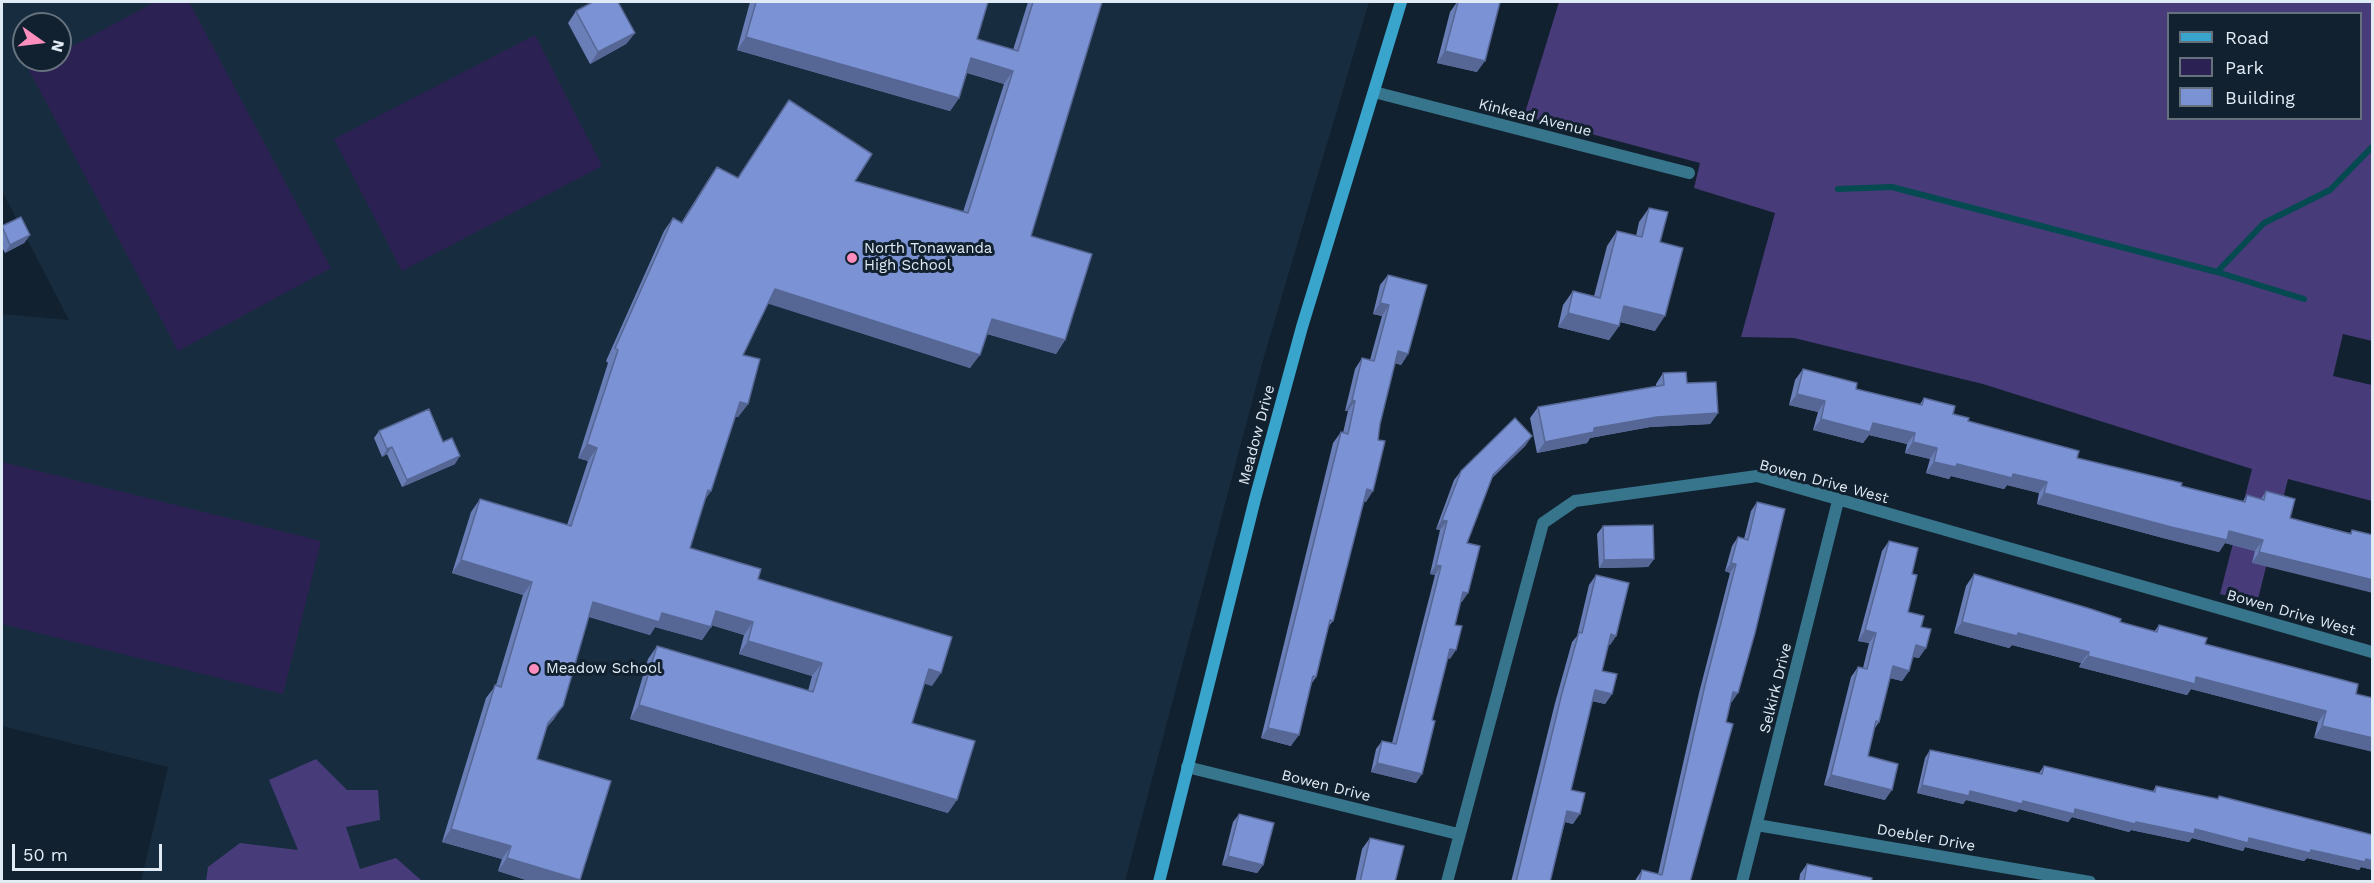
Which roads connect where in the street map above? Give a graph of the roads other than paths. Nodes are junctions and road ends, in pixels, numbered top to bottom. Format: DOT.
graph roads {
  1 [pos="1401,2"];
  2 [pos="1374,92"];
  3 [pos="1689,174"];
  4 [pos="1838,501"];
  5 [pos="2373,652"];
  6 [pos="1187,767"];
  7 [pos="1757,825"];
  8 [pos="1458,834"];
  9 [pos="1159,882"];
  10 [pos="1447,882"];
  11 [pos="1742,882"];
  12 [pos="2090,882"];
  1 -- 2 [label="street, Meadow Drive"];
  2 -- 3 [label="street, Kinkead Avenue"];
  2 -- 6 [label="street, Meadow Drive"];
  4 -- 5 [label="street, Bowen Drive West"];
  4 -- 7 [label="street, Selkirk Drive"];
  4 -- 8 [label="street, Bowen Drive West"];
  6 -- 8 [label="street, Bowen Drive"];
  6 -- 9 [label="street, Meadow Drive"];
  7 -- 11 [label="street, Selkirk Drive"];
  7 -- 12 [label="street, Doebler Drive"];
  8 -- 10 [label="street, Bowen Drive West"];
}
